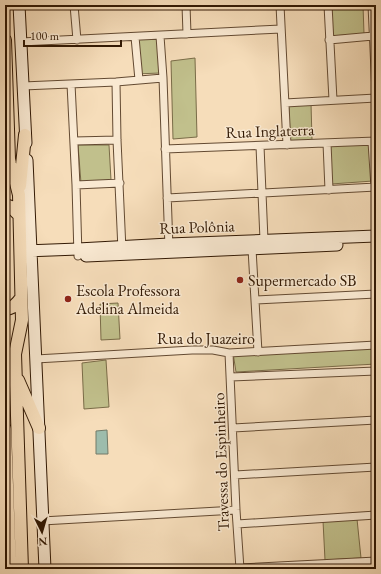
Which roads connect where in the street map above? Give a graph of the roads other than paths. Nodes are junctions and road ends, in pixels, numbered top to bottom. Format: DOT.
graph roads {
  1 [pos="19,5"];
  2 [pos="74,5"];
  3 [pos="186,5"];
  4 [pos="280,5"];
  5 [pos="328,5"];
  6 [pos="372,5"];
  7 [pos="282,29"];
  8 [pos="187,34"];
  9 [pos="160,36"];
  10 [pos="373,36"];
  11 [pos="135,37"];
  12 [pos="5,40"];
  13 [pos="77,40"];
  14 [pos="329,40"];
  15 [pos="21,42"];
  16 [pos="163,78"];
  17 [pos="139,80"];
  18 [pos="116,82"];
  19 [pos="71,84"];
  20 [pos="23,86"];
  21 [pos="376,93"];
  22 [pos="376,98"];
  23 [pos="333,100"];
  24 [pos="285,103"];
  25 [pos="25,135"];
  26 [pos="117,140"];
  27 [pos="74,141"];
  28 [pos="374,141"];
  29 [pos="327,143"];
  30 [pos="287,145"];
  31 [pos="260,146"];
  32 [pos="165,149"];
  33 [pos="120,183"];
  34 [pos="76,184"];
  35 [pos="375,187"];
  36 [pos="329,190"];
  37 [pos="262,193"];
  38 [pos="19,195"];
  39 [pos="167,198"];
  40 [pos="5,205"];
  41 [pos="19,215"];
  42 [pos="376,236"];
  43 [pos="264,240"];
  44 [pos="376,244"];
  45 [pos="169,248"];
  46 [pos="252,249"];
  47 [pos="122,251"];
  48 [pos="78,253"];
  49 [pos="25,255"];
  50 [pos="376,294"];
  51 [pos="21,298"];
  52 [pos="256,300"];
  53 [pos="5,309"];
  54 [pos="376,345"];
  55 [pos="258,352"];
  56 [pos="230,353"];
  57 [pos="36,358"];
  58 [pos="376,371"];
  59 [pos="16,376"];
  60 [pos="231,378"];
  61 [pos="376,420"];
  62 [pos="39,428"];
  63 [pos="233,428"];
  64 [pos="5,429"];
  65 [pos="376,467"];
  66 [pos="235,475"];
  67 [pos="236,510"];
  68 [pos="376,515"];
  69 [pos="42,521"];
  70 [pos="237,524"];
  71 [pos="9,544"];
  72 [pos="5,558"];
  73 [pos="376,562"];
  74 [pos="10,569"];
  75 [pos="22,569"];
  76 [pos="45,569"];
  77 [pos="240,569"];
  1 -- 15 [label="street"];
  2 -- 13 [label="street"];
  3 -- 8 [label="street"];
  4 -- 7 [label="street"];
  5 -- 14 [label="street"];
  6 -- 10 [label="street"];
  7 -- 8 [label="street"];
  7 -- 24 [label="street"];
  8 -- 9 [label="street"];
  9 -- 11 [label="street"];
  9 -- 16 [label="street"];
  10 -- 14 [label="street"];
  10 -- 21 [label="street"];
  11 -- 13 [label="street"];
  11 -- 17 [label="street"];
  12 -- 38 [label="main road"];
  13 -- 15 [label="street"];
  14 -- 23 [label="street"];
  15 -- 20 [label="street"];
  16 -- 17 [label="street"];
  16 -- 32 [label="street"];
  17 -- 18 [label="street"];
  18 -- 19 [label="street"];
  18 -- 26 [label="street"];
  19 -- 20 [label="street"];
  19 -- 27 [label="street"];
  20 -- 25 [label="street"];
  22 -- 23 [label="street"];
  23 -- 24 [label="street"];
  24 -- 30 [label="street"];
  25 -- 38 [label="main road"];
  25 -- 49 [label="street"];
  26 -- 27 [label="street"];
  26 -- 33 [label="street"];
  27 -- 34 [label="street"];
  28 -- 29 [label="street, Rua Inglaterra"];
  28 -- 35 [label="street"];
  29 -- 30 [label="street, Rua Inglaterra"];
  29 -- 36 [label="street"];
  30 -- 31 [label="street, Rua Inglaterra"];
  31 -- 32 [label="street, Rua Inglaterra"];
  31 -- 37 [label="street"];
  32 -- 39 [label="street"];
  33 -- 34 [label="street"];
  33 -- 47 [label="street"];
  34 -- 48 [label="street"];
  35 -- 36 [label="street"];
  36 -- 37 [label="street"];
  37 -- 39 [label="street"];
  37 -- 43 [label="street"];
  38 -- 41 [label="main road"];
  39 -- 45 [label="street"];
  40 -- 41 [label="main road"];
  41 -- 49 [label="main road"];
  42 -- 43 [label="street, Rua Polônia"];
  43 -- 45 [label="street, Rua Polônia"];
  44 -- 46 [label="street, Rua Polônia"];
  45 -- 46 [label="street, Rua Polônia"];
  45 -- 47 [label="street, Rua Polônia"];
  46 -- 52 [label="street"];
  47 -- 48 [label="street, Rua Polônia"];
  48 -- 49 [label="street, Rua Polônia"];
  49 -- 51 [label="main road"];
  49 -- 57 [label="street"];
  50 -- 52 [label="street"];
  51 -- 53 [label="main road"];
  51 -- 59 [label="main road"];
  52 -- 55 [label="street"];
  54 -- 55 [label="street, Rua do Juazeiro"];
  55 -- 56 [label="street, Rua do Juazeiro"];
  56 -- 57 [label="street, Rua do Juazeiro"];
  56 -- 60 [label="street, Travessa do Espinheiro"];
  57 -- 62 [label="street"];
  58 -- 60 [label="street"];
  59 -- 62 [label="main road"];
  59 -- 75 [label="main road"];
  60 -- 63 [label="street, Travessa do Espinheiro"];
  61 -- 63 [label="street"];
  62 -- 69 [label="street"];
  63 -- 66 [label="street, Travessa do Espinheiro"];
  64 -- 71 [label="main road"];
  65 -- 66 [label="street"];
  66 -- 67 [label="street, Travessa do Espinheiro"];
  67 -- 69 [label="street"];
  67 -- 70 [label="street, Travessa do Espinheiro"];
  68 -- 70 [label="street"];
  69 -- 76 [label="street"];
  70 -- 77 [label="street, Travessa do Espinheiro"];
  71 -- 72 [label="main road"];
  71 -- 74 [label="main road"];
  73 -- 77 [label="street"];
}
